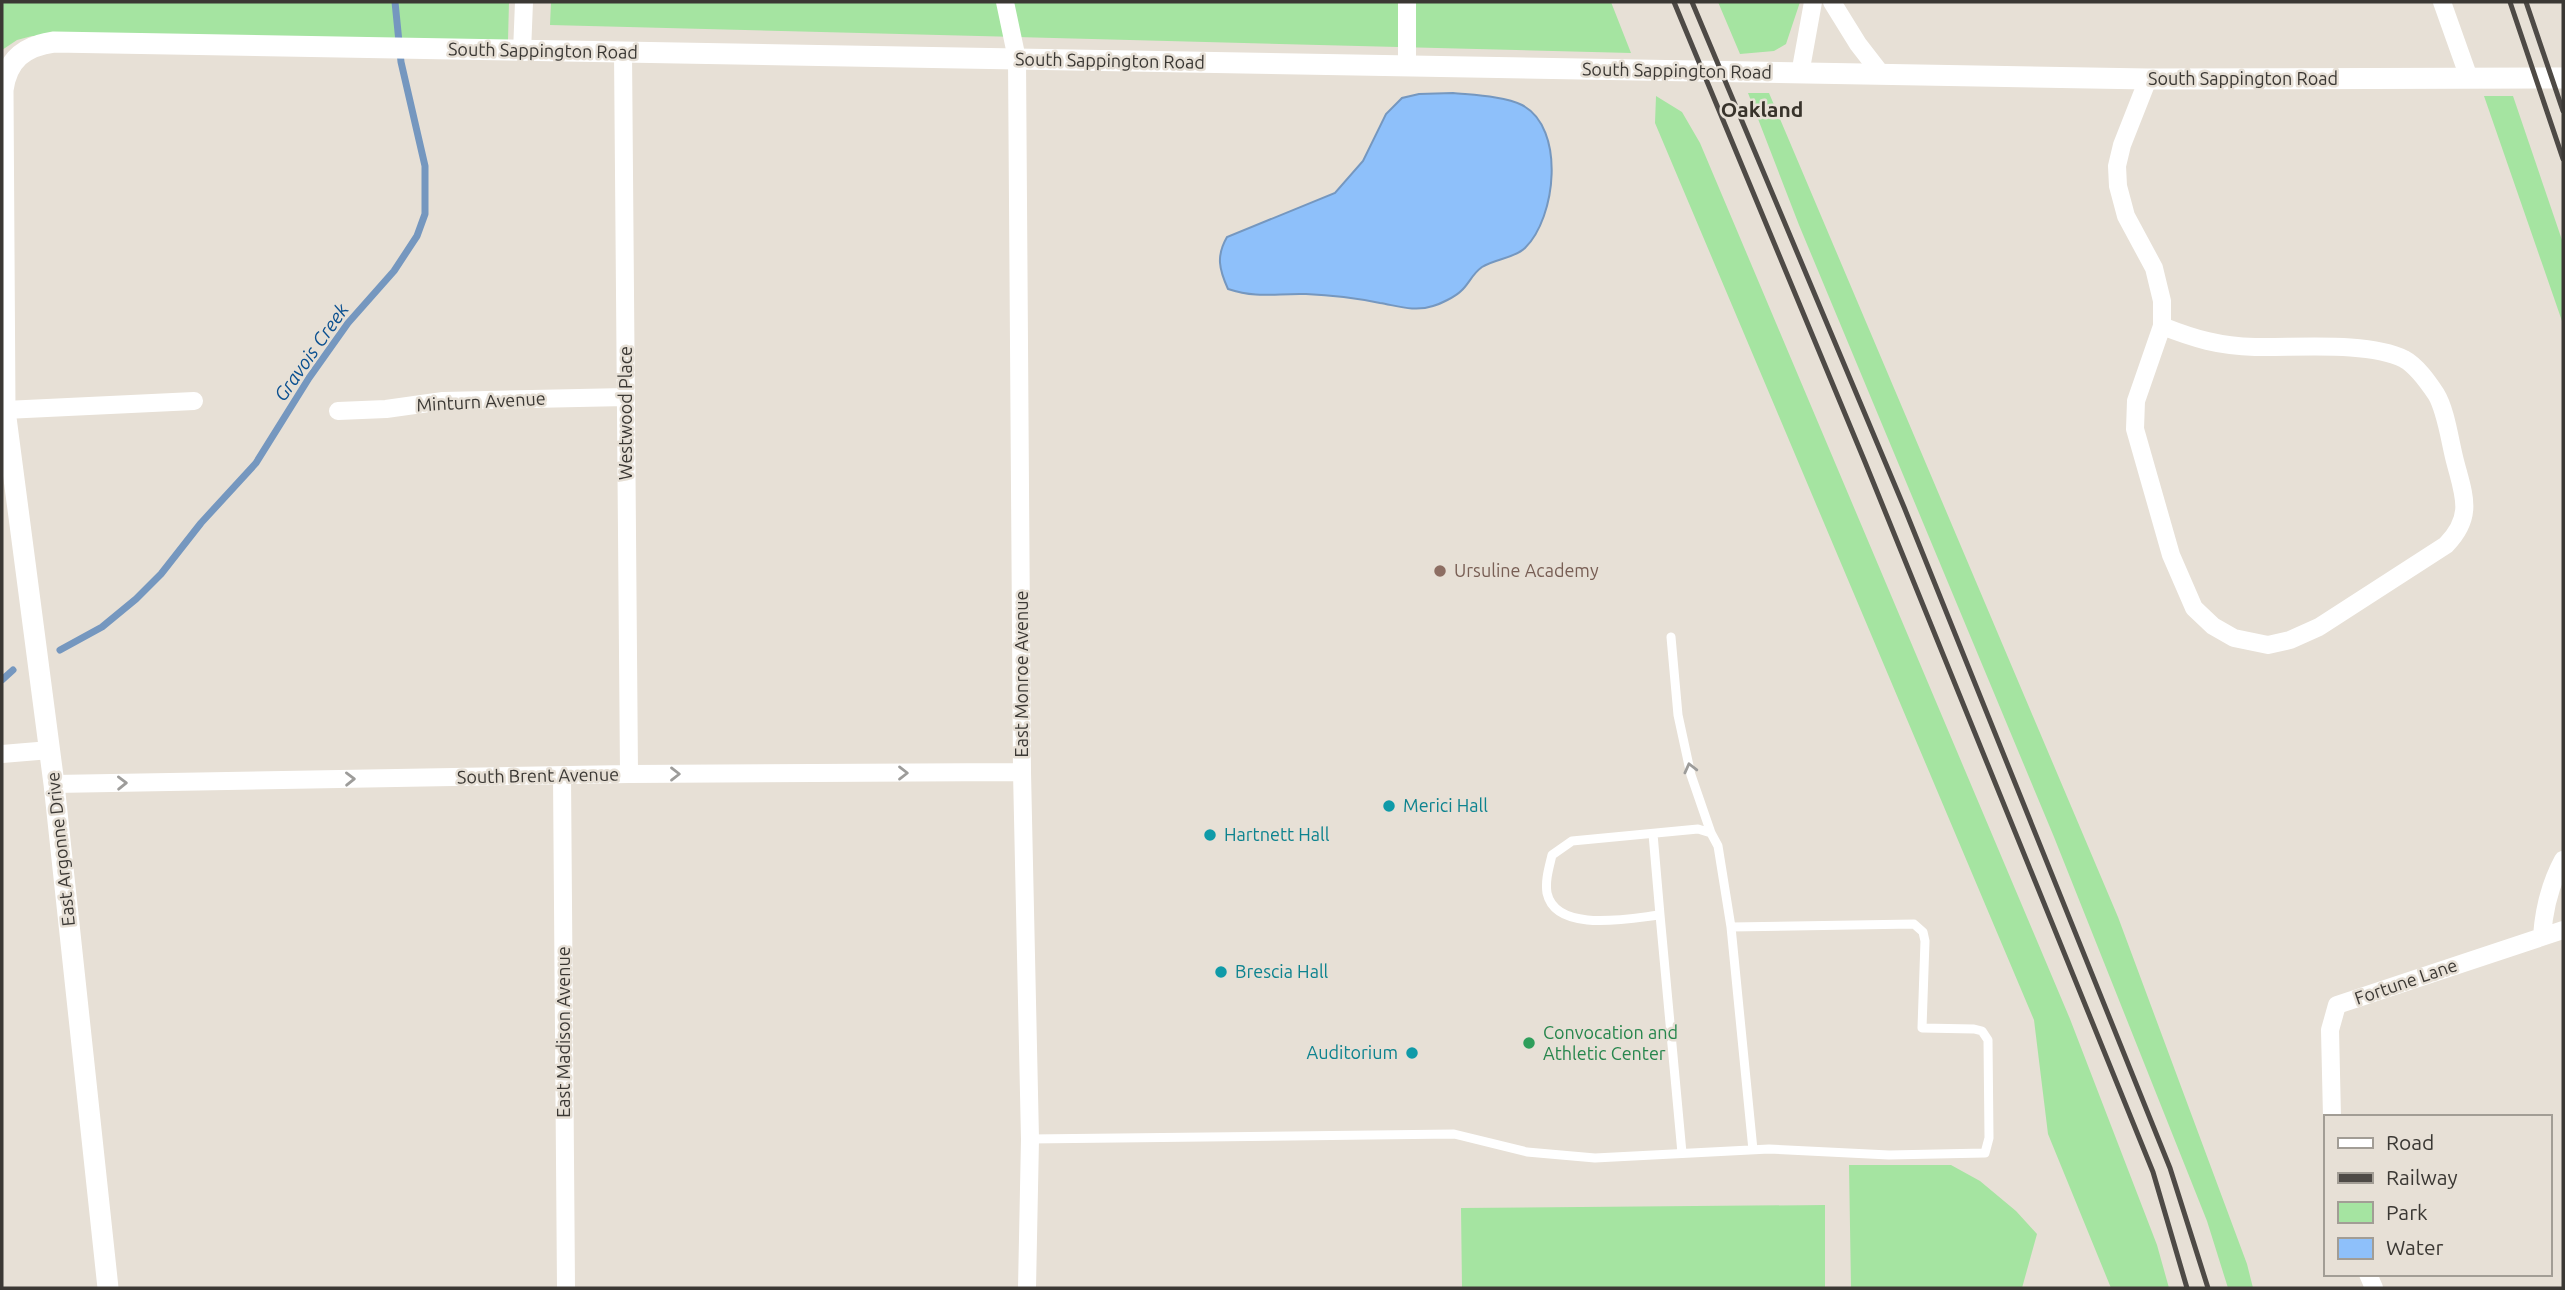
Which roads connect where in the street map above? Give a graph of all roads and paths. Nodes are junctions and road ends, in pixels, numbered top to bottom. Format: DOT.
graph roads {
  1 [pos="524,2"];
  2 [pos="1005,2"];
  3 [pos="1407,2"];
  4 [pos="1813,2"];
  5 [pos="1832,2"];
  6 [pos="2442,2"];
  7 [pos="522,52"];
  8 [pos="622,52"];
  9 [pos="1017,59"];
  10 [pos="1407,66"];
  11 [pos="1800,74"];
  12 [pos="1882,75"];
  13 [pos="2469,78"];
  14 [pos="2563,78"];
  15 [pos="2148,79"];
  16 [pos="2162,326"];
  17 [pos="626,397"];
  18 [pos="194,401"];
  19 [pos="3,410"];
  20 [pos="338,411"];
  21 [pos="1671,637"];
  22 [pos="50,750"];
  23 [pos="2,754"];
  24 [pos="1022,772"];
  25 [pos="629,774"];
  26 [pos="562,776"];
  27 [pos="54,784"];
  28 [pos="1711,832"];
  29 [pos="1653,834"];
  30 [pos="2563,860"];
  31 [pos="1660,915"];
  32 [pos="1731,927"];
  33 [pos="2563,930"];
  34 [pos="2542,936"];
  35 [pos="2332,1115"];
  36 [pos="1030,1139"];
  37 [pos="1753,1150"];
  38 [pos="1682,1153"];
  39 [pos="108,1288"];
  40 [pos="566,1288"];
  41 [pos="1027,1288"];
  1 -- 7 [label="street"];
  2 -- 9 [label="street, East Monroe Avenue"];
  3 -- 10 [label="street"];
  4 -- 11 [label="street"];
  5 -- 12 [label="street"];
  6 -- 13 [label="street"];
  7 -- 8 [label="street, South Sappington Road"];
  7 -- 19 [label="street, South Sappington Road"];
  8 -- 9 [label="street, South Sappington Road"];
  8 -- 17 [label="street, Westwood Place"];
  9 -- 10 [label="street, South Sappington Road"];
  9 -- 24 [label="street, East Monroe Avenue"];
  10 -- 11 [label="street, South Sappington Road"];
  11 -- 12 [label="street, South Sappington Road"];
  12 -- 15 [label="street, South Sappington Road"];
  13 -- 14 [label="street, South Sappington Road"];
  13 -- 15 [label="street, South Sappington Road"];
  15 -- 16 [label="street"];
  16 -- 16 [label="street"];
  17 -- 20 [label="street, Minturn Avenue"];
  17 -- 25 [label="street, Westwood Place"];
  18 -- 19 [label="street"];
  19 -- 22 [label="street, East Argonne Drive"];
  28 -- 21 [label="lane, one-way"];
  22 -- 23 [label="street"];
  22 -- 27 [label="street, East Argonne Drive"];
  25 -- 24 [label="street, South Brent Avenue, one-way"];
  24 -- 36 [label="street, East Monroe Avenue"];
  25 -- 26 [label="street, South Brent Avenue"];
  27 -- 26 [label="street, South Brent Avenue, one-way"];
  26 -- 40 [label="street, East Madison Avenue"];
  27 -- 39 [label="street, East Argonne Drive"];
  28 -- 29 [label="lane"];
  28 -- 32 [label="lane"];
  29 -- 31 [label="lane"];
  29 -- 31 [label="lane"];
  30 -- 34 [label="street"];
  31 -- 38 [label="lane"];
  32 -- 37 [label="lane"];
  32 -- 37 [label="lane"];
  33 -- 34 [label="street, Fortune Lane"];
  34 -- 35 [label="street, Fortune Lane"];
  36 -- 38 [label="lane"];
  36 -- 41 [label="street, East Monroe Avenue"];
  37 -- 38 [label="lane"];
}
